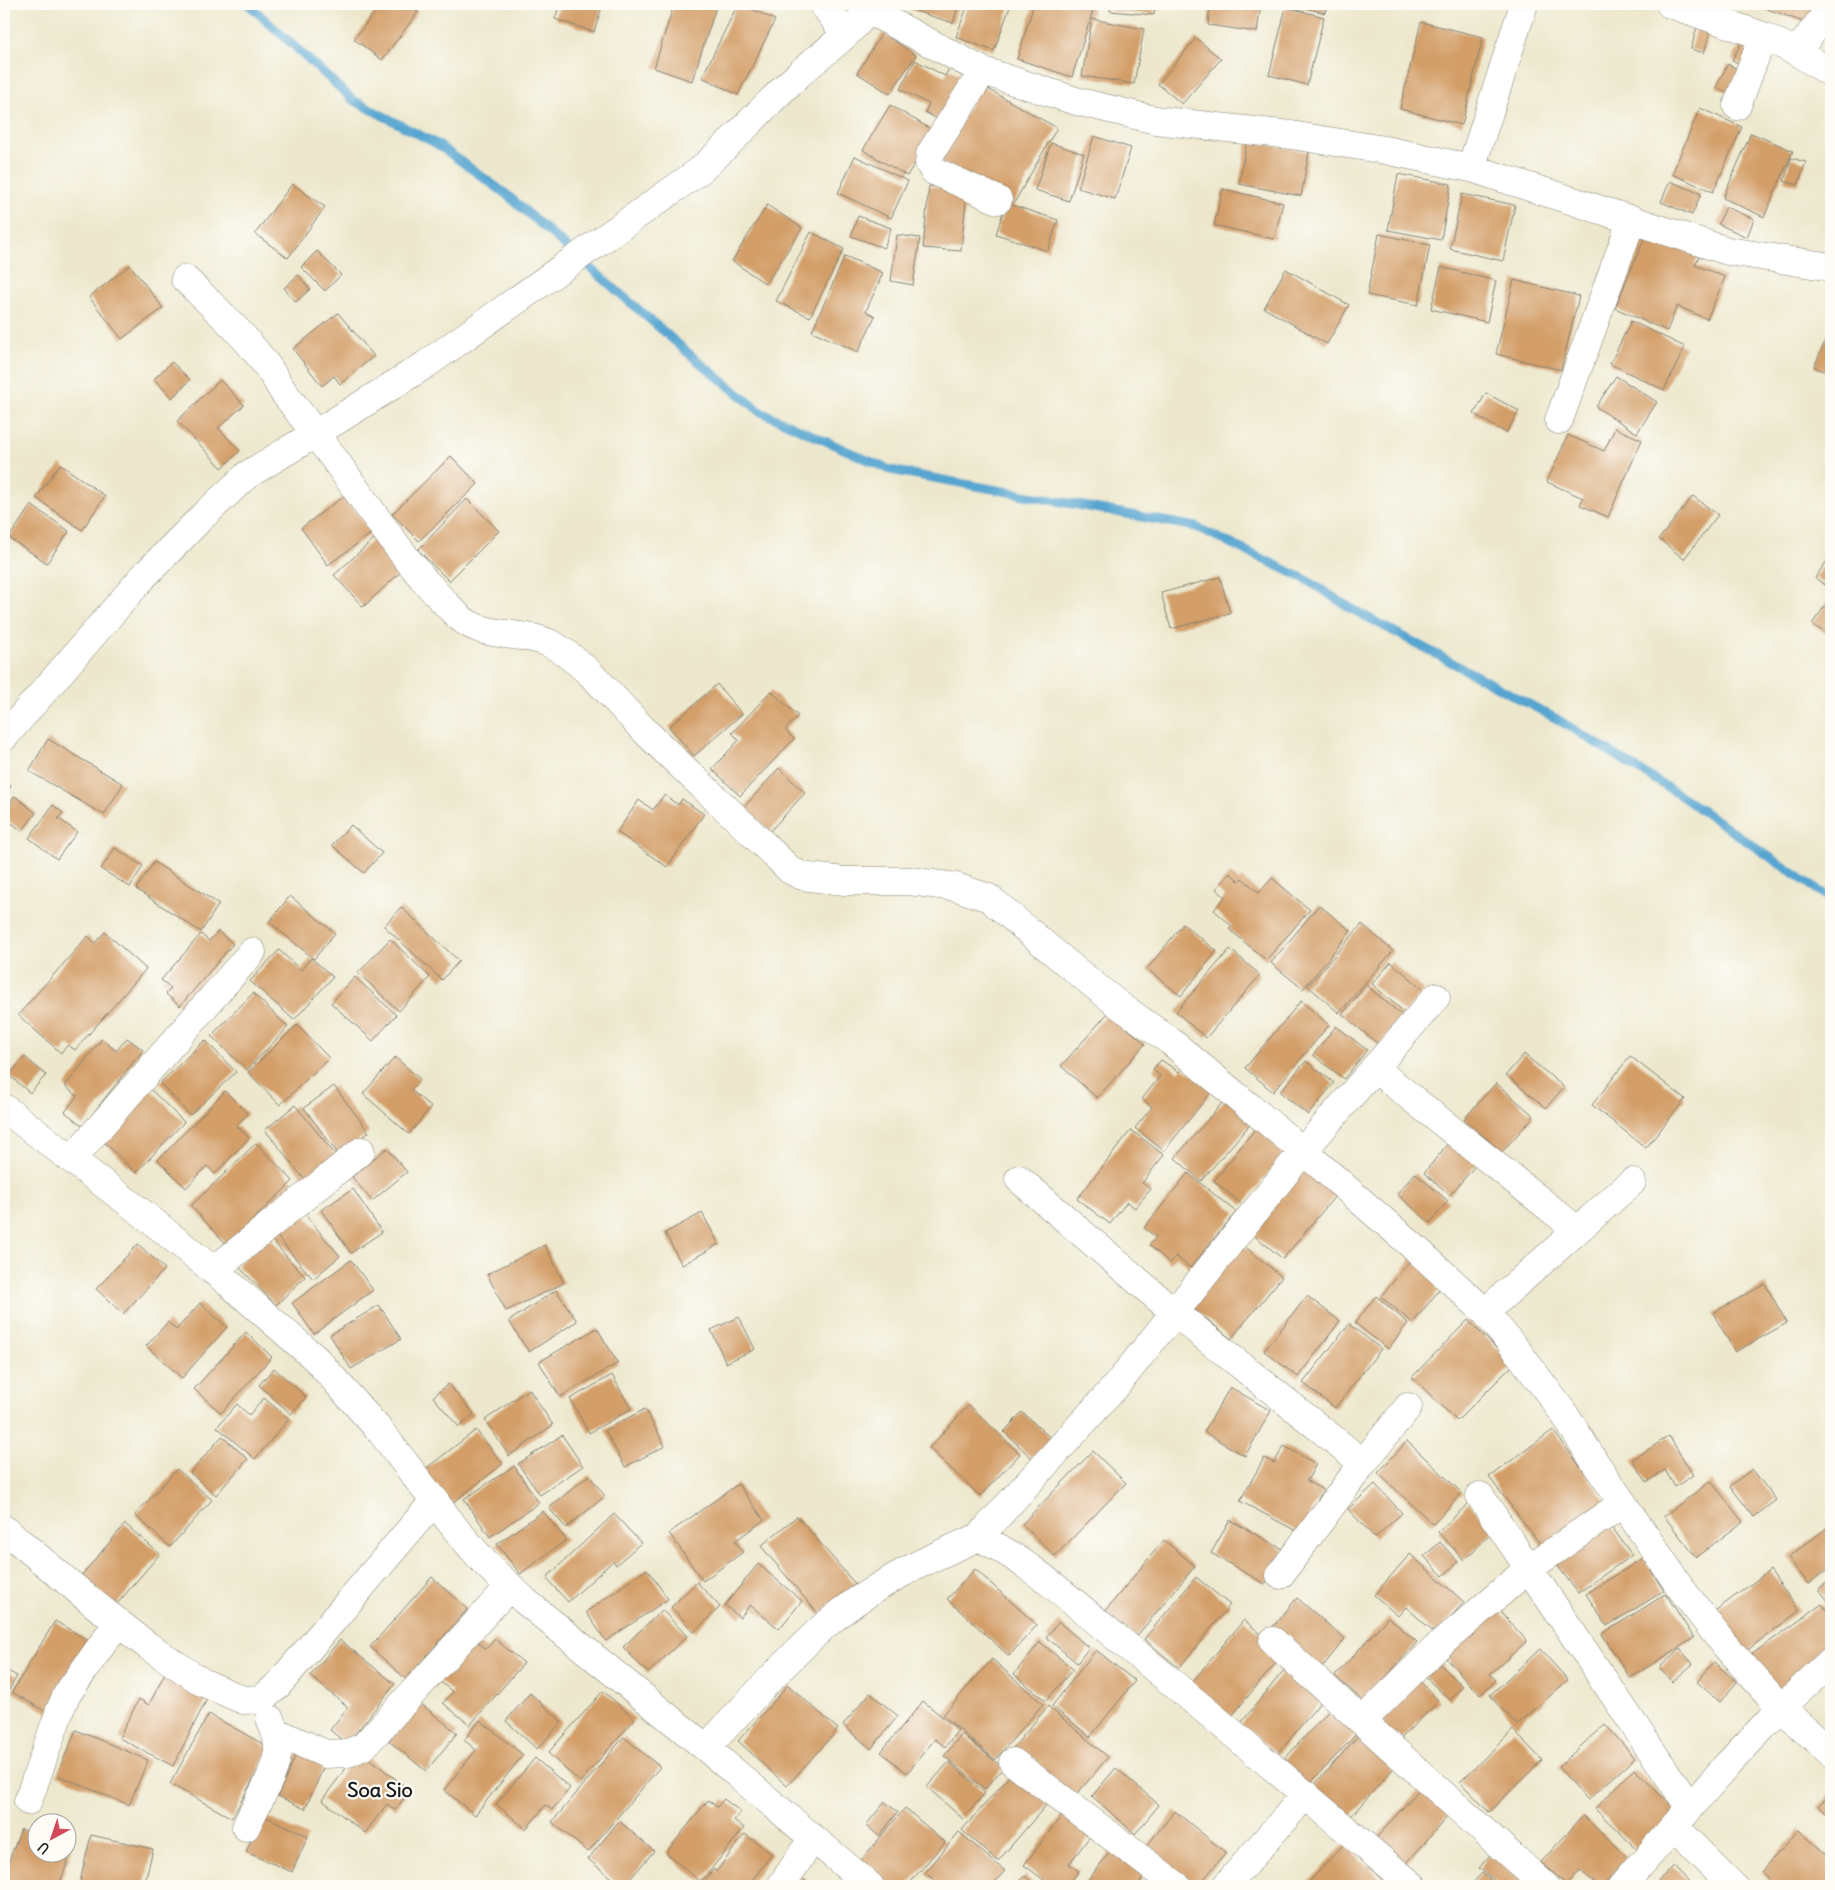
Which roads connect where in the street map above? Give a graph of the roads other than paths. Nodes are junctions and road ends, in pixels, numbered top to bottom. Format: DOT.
graph roads {
  1 [pos="823,4"];
  2 [pos="1524,4"];
  3 [pos="1670,4"];
  4 [pos="869,7"];
  5 [pos="1831,7"];
  6 [pos="845,34"];
  7 [pos="1763,36"];
  8 [pos="1797,52"];
  9 [pos="983,72"];
  10 [pos="1831,73"];
  11 [pos="1736,106"];
  12 [pos="1471,168"];
  13 [pos="998,200"];
  14 [pos="1632,219"];
  15 [pos="1831,267"];
  16 [pos="185,279"];
  17 [pos="1559,420"];
  18 [pos="315,434"];
  19 [pos="4,737"];
  20 [pos="252,952"];
  21 [pos="1436,997"];
  22 [pos="1374,1068"];
  23 [pos="4,1108"];
  24 [pos="361,1151"];
  25 [pos="1303,1151"];
  26 [pos="72,1159"];
  27 [pos="1019,1179"];
  28 [pos="1632,1182"];
  29 [pos="1577,1230"];
  30 [pos="213,1271"];
  31 [pos="1174,1312"];
  32 [pos="1485,1312"];
  33 [pos="1408,1407"];
  34 [pos="1363,1463"];
  35 [pos="1480,1496"];
  36 [pos="435,1500"];
  37 [pos="1622,1503"];
  38 [pos="4,1529"];
  39 [pos="979,1537"];
  40 [pos="1528,1568"];
  41 [pos="1280,1575"];
  42 [pos="510,1586"];
  43 [pos="118,1622"];
  44 [pos="1273,1641"];
  45 [pos="1831,1661"];
  46 [pos="262,1699"];
  47 [pos="1781,1708"];
  48 [pos="1362,1721"];
  49 [pos="276,1732"];
  50 [pos="706,1748"];
  51 [pos="1831,1753"];
  52 [pos="1013,1762"];
  53 [pos="1306,1794"];
  54 [pos="28,1801"];
  55 [pos="1682,1817"];
  56 [pos="246,1827"];
  57 [pos="813,1838"];
  58 [pos="781,1886"];
  59 [pos="870,1886"];
  60 [pos="1177,1886"];
  61 [pos="1226,1886"];
  62 [pos="1413,1886"];
  63 [pos="1545,1886"];
  64 [pos="1622,1886"];
  65 [pos="1733,1886"];
  1 -- 6 [label="street"];
  2 -- 12 [label="street"];
  3 -- 7 [label="street"];
  4 -- 6 [label="street"];
  4 -- 9 [label="street"];
  5 -- 8 [label="street"];
  6 -- 18 [label="street"];
  7 -- 8 [label="street"];
  7 -- 11 [label="street"];
  8 -- 10 [label="street"];
  9 -- 12 [label="street"];
  9 -- 13 [label="street"];
  12 -- 14 [label="street"];
  14 -- 15 [label="street"];
  14 -- 17 [label="street"];
  16 -- 18 [label="street"];
  18 -- 19 [label="street"];
  18 -- 25 [label="street"];
  20 -- 26 [label="street"];
  21 -- 22 [label="street"];
  22 -- 25 [label="street"];
  22 -- 29 [label="street"];
  23 -- 26 [label="street"];
  24 -- 30 [label="street"];
  25 -- 31 [label="street"];
  25 -- 32 [label="street"];
  26 -- 30 [label="street"];
  27 -- 31 [label="street"];
  28 -- 29 [label="street"];
  29 -- 32 [label="street"];
  30 -- 36 [label="street"];
  31 -- 34 [label="street"];
  31 -- 39 [label="street"];
  32 -- 37 [label="street"];
  33 -- 34 [label="street"];
  34 -- 41 [label="street"];
  35 -- 40 [label="street"];
  36 -- 42 [label="street"];
  36 -- 46 [label="street"];
  37 -- 40 [label="street"];
  37 -- 47 [label="street"];
  38 -- 43 [label="street"];
  39 -- 50 [label="street"];
  39 -- 53 [label="street"];
  40 -- 48 [label="street"];
  40 -- 55 [label="street"];
  42 -- 49 [label="street"];
  42 -- 50 [label="street"];
  43 -- 46 [label="street"];
  43 -- 54 [label="street"];
  44 -- 48 [label="street"];
  45 -- 47 [label="street"];
  46 -- 49 [label="street"];
  47 -- 51 [label="street"];
  47 -- 55 [label="street"];
  48 -- 63 [label="street"];
  49 -- 56 [label="street"];
  50 -- 57 [label="street"];
  52 -- 60 [label="street"];
  53 -- 61 [label="street"];
  53 -- 62 [label="street"];
  55 -- 64 [label="street"];
  55 -- 65 [label="street"];
  57 -- 58 [label="street"];
  57 -- 59 [label="street"];
}
